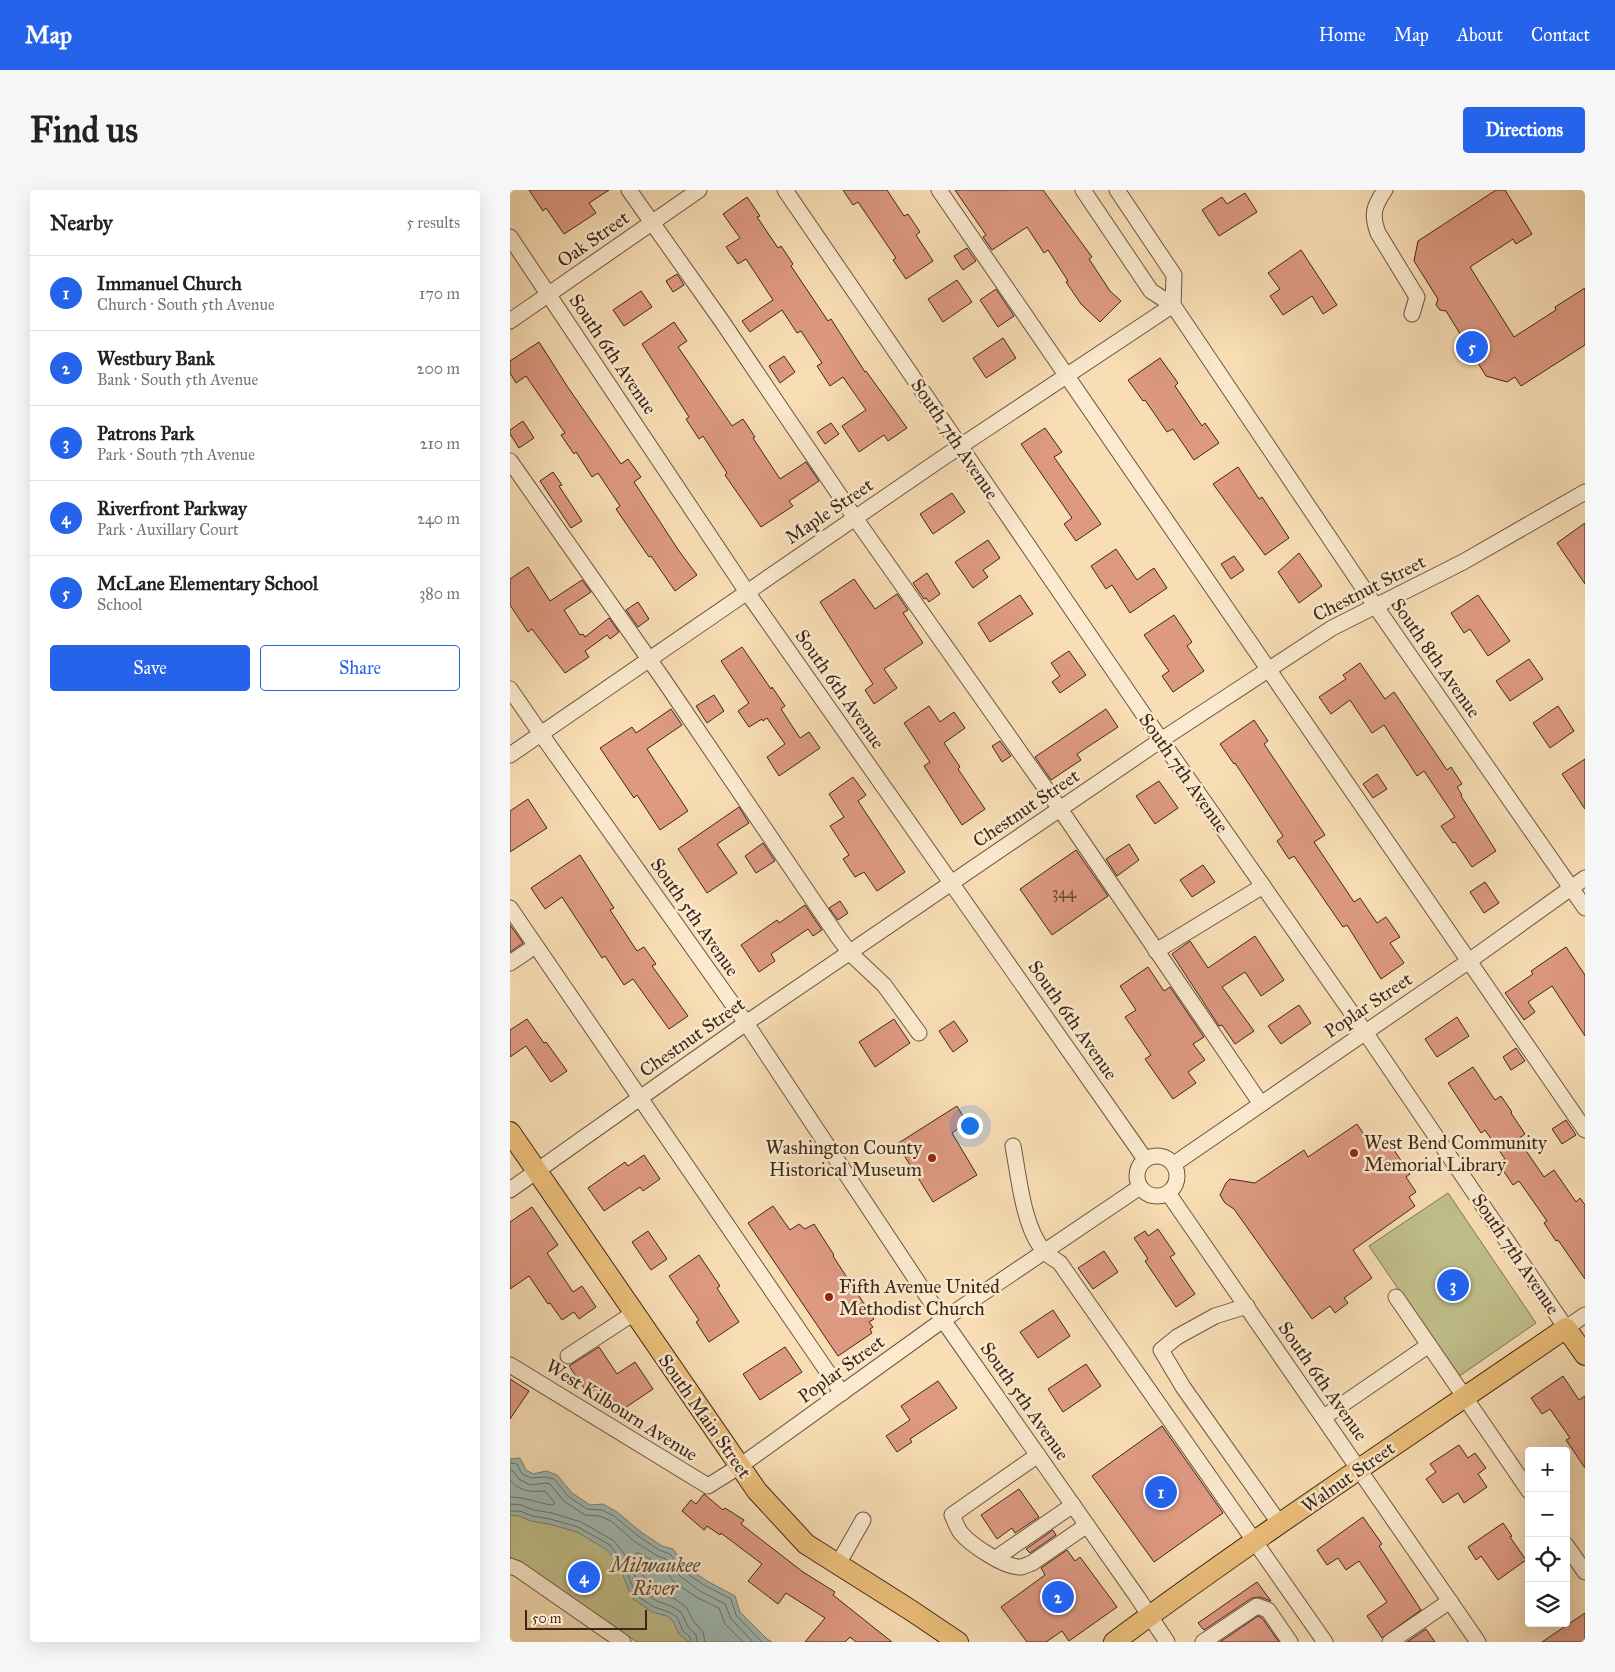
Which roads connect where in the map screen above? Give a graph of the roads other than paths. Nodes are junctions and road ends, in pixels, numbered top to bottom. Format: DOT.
graph roads {
  1 [pos="630,190"];
  2 [pos="699,190"];
  3 [pos="785,190"];
  4 [pos="939,190"];
  5 [pos="1083,190"];
  6 [pos="1116,190"];
  7 [pos="1384,190"];
  8 [pos="651,222"];
  9 [pos="510,237"];
  10 [pos="550,294"];
  11 [pos="1174,305"];
  12 [pos="1412,314"];
  13 [pos="510,320"];
  14 [pos="1066,376"];
  15 [pos="960,446"];
  16 [pos="510,461"];
  17 [pos="1585,492"];
  18 [pos="855,518"];
  19 [pos="747,592"];
  20 [pos="1376,607"];
  21 [pos="649,660"];
  22 [pos="1268,669"];
  23 [pos="510,689"];
  24 [pos="541,734"];
  25 [pos="1161,740"];
  26 [pos="510,755"];
  27 [pos="1060,810"];
  28 [pos="1585,878"];
  29 [pos="952,883"];
  30 [pos="1264,886"];
  31 [pos="1571,888"];
  32 [pos="510,908"];
  33 [pos="1585,908"];
  34 [pos="528,951"];
  35 [pos="1156,951"];
  36 [pos="850,954"];
  37 [pos="1469,961"];
  38 [pos="510,963"];
  39 [pos="746,1023"];
  40 [pos="1365,1032"];
  41 [pos="919,1033"];
  42 [pos="640,1098"];
  43 [pos="1261,1104"];
  44 [pos="1585,1130"];
  45 [pos="510,1132"];
  46 [pos="1013,1146"];
  47 [pos="1146,1159"];
  48 [pos="1174,1164"];
  49 [pos="537,1171"];
  50 [pos="1140,1187"];
  51 [pos="510,1190"];
  52 [pos="1168,1192"];
  53 [pos="1045,1252"];
  54 [pos="1396,1297"];
  55 [pos="1247,1306"];
  56 [pos="634,1313"];
  57 [pos="1585,1315"];
  58 [pos="943,1320"];
  59 [pos="1566,1328"];
  60 [pos="1428,1345"];
  61 [pos="1585,1355"];
  62 [pos="568,1356"];
  63 [pos="510,1364"];
  64 [pos="842,1393"];
  65 [pos="1464,1398"];
  66 [pos="1324,1417"];
  67 [pos="1038,1455"];
  68 [pos="740,1466"];
  69 [pos="1359,1469"];
  70 [pos="1525,1485"];
  71 [pos="1073,1505"];
  72 [pos="863,1520"];
  73 [pos="1280,1524"];
  74 [pos="1087,1525"];
  75 [pos="1255,1542"];
  76 [pos="1570,1551"];
  77 [pos="996,1558"];
  78 [pos="838,1564"];
  79 [pos="510,1566"];
  80 [pos="1585,1572"];
  81 [pos="1450,1601"];
  82 [pos="1150,1615"];
  83 [pos="623,1642"];
  84 [pos="958,1642"];
  85 [pos="1114,1642"];
  86 [pos="1167,1642"];
  87 [pos="1203,1642"];
  88 [pos="1289,1642"];
  89 [pos="1325,1642"];
  90 [pos="1390,1642"];
  91 [pos="1478,1642"];
  1 -- 8 [label="street"];
  2 -- 8 [label="street, Oak Street"];
  3 -- 15 [label="street, South 7th Avenue"];
  4 -- 14 [label="street"];
  5 -- 11 [label="street, South 8th Avenue"];
  6 -- 11 [label="street"];
  7 -- 12 [label="street"];
  8 -- 10 [label="street, Oak Street"];
  8 -- 18 [label="street"];
  9 -- 10 [label="street, South 6th Avenue"];
  10 -- 13 [label="street, Oak Street"];
  10 -- 19 [label="street, South 6th Avenue"];
  11 -- 14 [label="street, Maple Street"];
  11 -- 20 [label="street, South 8th Avenue"];
  14 -- 15 [label="street, Maple Street"];
  14 -- 22 [label="street"];
  15 -- 18 [label="street, Maple Street"];
  15 -- 25 [label="street, South 7th Avenue"];
  16 -- 21 [label="street"];
  17 -- 20 [label="street, Chestnut Street"];
  18 -- 19 [label="street, Maple Street"];
  18 -- 27 [label="street"];
  19 -- 21 [label="street, Maple Street"];
  19 -- 29 [label="street, South 6th Avenue"];
  20 -- 22 [label="street, Chestnut Street"];
  20 -- 31 [label="street, South 8th Avenue"];
  21 -- 24 [label="street, Maple Street"];
  21 -- 36 [label="street"];
  22 -- 25 [label="street, Chestnut Street"];
  22 -- 37 [label="street"];
  23 -- 24 [label="street, South 5th Avenue"];
  24 -- 26 [label="street, Maple Street"];
  24 -- 39 [label="street, South 5th Avenue"];
  25 -- 27 [label="street, Chestnut Street"];
  25 -- 30 [label="street, South 7th Avenue"];
  27 -- 29 [label="street, Chestnut Street"];
  27 -- 35 [label="street"];
  28 -- 31 [label="street, Poplar Street"];
  29 -- 36 [label="street, Chestnut Street"];
  29 -- 47 [label="street, South 6th Avenue"];
  30 -- 35 [label="street"];
  30 -- 40 [label="street, South 7th Avenue"];
  31 -- 33 [label="street, South 8th Avenue"];
  31 -- 37 [label="street, Poplar Street"];
  32 -- 42 [label="street"];
  34 -- 38 [label="street"];
  35 -- 43 [label="street"];
  36 -- 39 [label="street, Chestnut Street"];
  36 -- 41 [label="street"];
  37 -- 40 [label="street, Poplar Street"];
  37 -- 44 [label="street"];
  39 -- 42 [label="street, Chestnut Street"];
  39 -- 58 [label="street, South 5th Avenue"];
  40 -- 43 [label="street, Poplar Street"];
  40 -- 59 [label="street, South 7th Avenue"];
  42 -- 49 [label="street, Chestnut Street"];
  42 -- 64 [label="street"];
  43 -- 48 [label="street, Poplar Street"];
  45 -- 49 [label="main road, South Main Street"];
  46 -- 53 [label="street"];
  47 -- 48 [label="street"];
  47 -- 50 [label="street"];
  48 -- 52 [label="street"];
  49 -- 51 [label="street, Chestnut Street"];
  49 -- 56 [label="main road, South Main Street"];
  50 -- 52 [label="street"];
  50 -- 53 [label="street, Poplar Street"];
  52 -- 55 [label="street, South 6th Avenue"];
  53 -- 58 [label="street, Poplar Street"];
  53 -- 75 [label="street"];
  54 -- 60 [label="street"];
  55 -- 66 [label="street, South 6th Avenue"];
  55 -- 73 [label="street"];
  56 -- 62 [label="street"];
  56 -- 68 [label="main road, South Main Street"];
  57 -- 59 [label="street, Walnut Street"];
  58 -- 64 [label="street, Poplar Street"];
  58 -- 67 [label="street, South 5th Avenue"];
  59 -- 61 [label="main road, South 7th Avenue"];
  59 -- 65 [label="main road, Walnut Street"];
  60 -- 65 [label="street"];
  60 -- 66 [label="street"];
  63 -- 68 [label="street, West Kilbourn Avenue"];
  64 -- 68 [label="street, Poplar Street"];
  65 -- 69 [label="main road, Walnut Street"];
  65 -- 70 [label="street"];
  66 -- 69 [label="street, South 6th Avenue"];
  67 -- 71 [label="street, South 5th Avenue"];
  67 -- 77 [label="street"];
  68 -- 78 [label="main road, South Main Street"];
  69 -- 73 [label="main road, Walnut Street"];
  69 -- 81 [label="street, South 6th Avenue"];
  71 -- 74 [label="street, South 5th Avenue"];
  71 -- 77 [label="street"];
  72 -- 78 [label="street"];
  73 -- 75 [label="main road, Walnut Street"];
  74 -- 77 [label="street"];
  74 -- 82 [label="street, South 5th Avenue"];
  75 -- 82 [label="main road, Walnut Street"];
  75 -- 89 [label="street"];
  76 -- 80 [label="street"];
  78 -- 84 [label="main road, South Main Street"];
  79 -- 83 [label="street"];
  81 -- 90 [label="street"];
  81 -- 91 [label="street, South 6th Avenue"];
  82 -- 85 [label="main road, Walnut Street"];
  82 -- 86 [label="street, South 5th Avenue"];
  87 -- 88 [label="street"];
}
